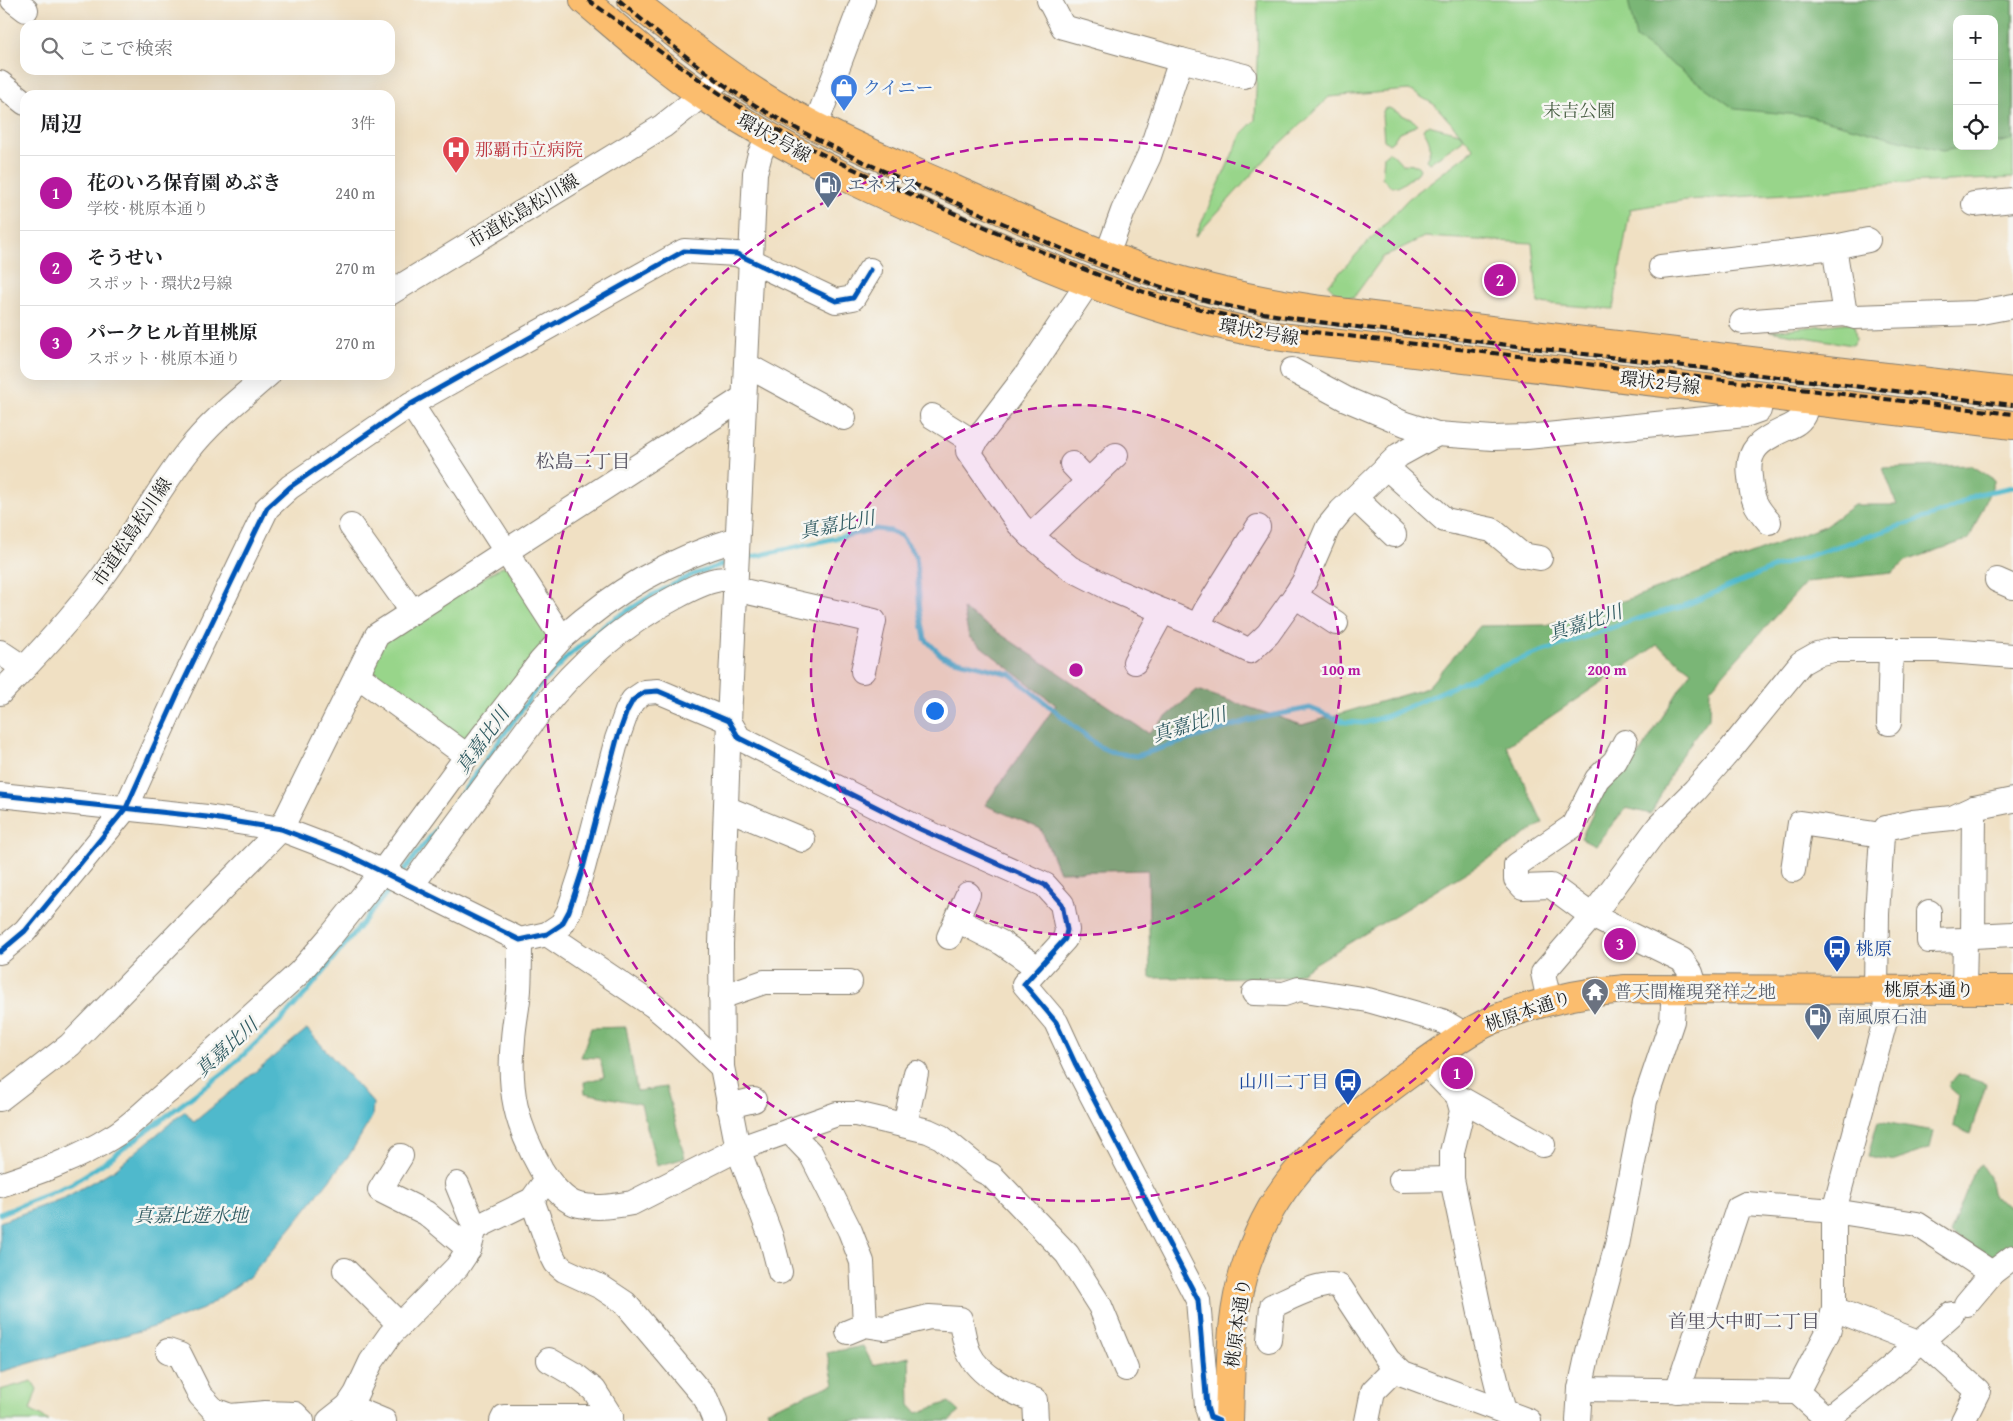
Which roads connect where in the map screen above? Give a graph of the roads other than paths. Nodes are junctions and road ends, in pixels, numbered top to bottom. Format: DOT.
graph roads {
  1 [pos="584,0"];
  2 [pos="632,0"];
  3 [pos="863,0"];
  4 [pos="1049,0"];
  5 [pos="1181,60"];
  6 [pos="726,73"];
  7 [pos="1244,76"];
  8 [pos="0,84"];
  9 [pos="702,96"];
  10 [pos="20,99"];
  11 [pos="815,127"];
  12 [pos="768,136"];
  13 [pos="2013,200"];
  14 [pos="1974,204"];
  15 [pos="1868,240"];
  16 [pos="1834,247"];
  17 [pos="1107,256"];
  18 [pos="751,261"];
  19 [pos="1661,267"];
  20 [pos="870,270"];
  21 [pos="1088,283"];
  22 [pos="395,285"];
  23 [pos="2013,306"];
  24 [pos="1845,314"];
  25 [pos="1742,322"];
  26 [pos="746,366"];
  27 [pos="1292,370"];
  28 [pos="262,380"];
  29 [pos="2013,392"];
  30 [pos="1761,396"];
  31 [pos="744,398"];
  32 [pos="1806,401"];
  33 [pos="411,404"];
  34 [pos="932,416"];
  35 [pos="844,418"];
  36 [pos="2013,425"];
  37 [pos="1437,434"];
  38 [pos="975,443"];
  39 [pos="1116,456"];
  40 [pos="1386,467"];
  41 [pos="1355,498"];
  42 [pos="1769,522"];
  43 [pos="351,526"];
  44 [pos="1258,527"];
  45 [pos="1394,535"];
  46 [pos="1031,536"];
  47 [pos="737,545"];
  48 [pos="506,552"];
  49 [pos="1540,558"];
  50 [pos="735,581"];
  51 [pos="1294,596"];
  52 [pos="412,611"];
  53 [pos="1163,611"];
  54 [pos="1336,623"];
  55 [pos="1198,626"];
  56 [pos="562,638"];
  57 [pos="1891,650"];
  58 [pos="0,652"];
  59 [pos="2013,656"];
  60 [pos="1135,662"];
  61 [pos="24,668"];
  62 [pos="863,671"];
  63 [pos="357,675"];
  64 [pos="0,693"];
  65 [pos="729,720"];
  66 [pos="1889,723"];
  67 [pos="1625,742"];
  68 [pos="467,756"];
  69 [pos="0,794"];
  70 [pos="2013,800"];
  71 [pos="126,808"];
  72 [pos="726,808"];
  73 [pos="1974,808"];
  74 [pos="281,829"];
  75 [pos="1882,835"];
  76 [pos="803,840"];
  77 [pos="1793,870"];
  78 [pos="398,880"];
  79 [pos="968,894"];
  80 [pos="1929,912"];
  81 [pos="1592,916"];
  82 [pos="547,934"];
  83 [pos="2013,934"];
  84 [pos="1969,938"];
  85 [pos="520,940"];
  86 [pos="0,952"];
  87 [pos="1038,968"];
  88 [pos="850,982"];
  89 [pos="1685,989"];
  90 [pos="1964,990"];
  91 [pos="2013,990"];
  92 [pos="1881,991"];
  93 [pos="1254,994"];
  94 [pos="721,997"];
  95 [pos="1549,1001"];
  96 [pos="1466,1035"];
  97 [pos="1425,1063"];
  98 [pos="722,1067"];
  99 [pos="916,1073"];
  100 [pos="1458,1097"];
  101 [pos="0,1099"];
  102 [pos="754,1100"];
  103 [pos="728,1106"];
  104 [pos="904,1125"];
  105 [pos="789,1131"];
  106 [pos="1543,1145"];
  107 [pos="738,1149"];
  108 [pos="401,1156"];
  109 [pos="547,1179"];
  110 [pos="1452,1179"];
  111 [pos="1401,1180"];
  112 [pos="457,1184"];
  113 [pos="0,1185"];
  114 [pos="532,1200"];
  115 [pos="1834,1211"];
  116 [pos="472,1238"];
  117 [pos="2013,1256"];
  118 [pos="345,1270"];
  119 [pos="780,1272"];
  120 [pos="1992,1273"];
  121 [pos="1834,1308"];
  122 [pos="400,1325"];
  123 [pos="1269,1340"];
  124 [pos="1919,1343"];
  125 [pos="168,1352"];
  126 [pos="549,1360"];
  127 [pos="1396,1368"];
  128 [pos="1126,1369"];
  129 [pos="1580,1388"];
  130 [pos="1676,1391"];
  131 [pos="1797,1392"];
  132 [pos="348,1406"];
  133 [pos="506,1412"];
  134 [pos="1504,1412"];
  135 [pos="1826,1420"];
  136 [pos="302,1421"];
  137 [pos="329,1421"];
  138 [pos="384,1421"];
  139 [pos="716,1421"];
  140 [pos="1036,1421"];
  141 [pos="1219,1421"];
  142 [pos="1229,1421"];
  143 [pos="1366,1421"];
  144 [pos="1529,1421"];
  145 [pos="1578,1421"];
  146 [pos="1963,1421"];
  1 -- 9 [label="main road, 環状2号線"];
  2 -- 6 [label="main road, 環状2号線"];
  3 -- 11 [label="street"];
  4 -- 5 [label="street"];
  5 -- 7 [label="street"];
  5 -- 17 [label="street"];
  6 -- 9 [label="street, 市道松島松川線"];
  6 -- 11 [label="main road, 環状2号線"];
  8 -- 10 [label="street"];
  9 -- 12 [label="main road, 環状2号線"];
  9 -- 22 [label="street, 市道松島松川線"];
  11 -- 17 [label="main road, 環状2号線"];
  12 -- 18 [label="street"];
  12 -- 21 [label="main road, 環状2号線"];
  13 -- 14 [label="street"];
  15 -- 16 [label="street"];
  16 -- 19 [label="street"];
  16 -- 24 [label="street"];
  17 -- 29 [label="main road, 環状2号線"];
  18 -- 20 [label="street"];
  18 -- 26 [label="street"];
  18 -- 33 [label="street"];
  21 -- 30 [label="main road, 環状2号線"];
  21 -- 38 [label="street"];
  23 -- 24 [label="street"];
  24 -- 25 [label="street"];
  26 -- 31 [label="street"];
  26 -- 35 [label="street"];
  27 -- 37 [label="street"];
  28 -- 61 [label="street, 市道松島松川線"];
  30 -- 32 [label="main road, 環状2号線"];
  30 -- 37 [label="street"];
  31 -- 47 [label="street"];
  31 -- 48 [label="street"];
  32 -- 36 [label="main road, 環状2号線"];
  32 -- 42 [label="street"];
  33 -- 48 [label="street"];
  33 -- 71 [label="street"];
  34 -- 38 [label="street"];
  37 -- 40 [label="street"];
  38 -- 46 [label="street"];
  39 -- 46 [label="street"];
  40 -- 41 [label="street"];
  40 -- 49 [label="street"];
  41 -- 45 [label="street"];
  41 -- 51 [label="street"];
  43 -- 52 [label="street"];
  44 -- 55 [label="street"];
  46 -- 53 [label="street"];
  47 -- 50 [label="street"];
  47 -- 56 [label="street"];
  48 -- 52 [label="street"];
  48 -- 56 [label="street"];
  50 -- 62 [label="street"];
  50 -- 65 [label="street"];
  50 -- 78 [label="street"];
  51 -- 54 [label="street"];
  51 -- 55 [label="street"];
  52 -- 63 [label="street"];
  53 -- 55 [label="street"];
  53 -- 60 [label="street"];
  56 -- 68 [label="street"];
  57 -- 59 [label="street"];
  57 -- 66 [label="street"];
  57 -- 81 [label="street"];
  58 -- 61 [label="street"];
  61 -- 64 [label="street, 市道松島松川線"];
  63 -- 68 [label="street"];
  63 -- 74 [label="street"];
  65 -- 72 [label="street"];
  65 -- 82 [label="street"];
  65 -- 87 [label="street"];
  67 -- 81 [label="street"];
  68 -- 78 [label="street"];
  69 -- 71 [label="street"];
  70 -- 73 [label="street"];
  71 -- 74 [label="street"];
  71 -- 86 [label="street"];
  72 -- 76 [label="street"];
  72 -- 94 [label="street"];
  73 -- 75 [label="street"];
  73 -- 84 [label="street"];
  74 -- 78 [label="street"];
  74 -- 101 [label="street"];
  75 -- 77 [label="street"];
  75 -- 92 [label="street"];
  78 -- 85 [label="street"];
  78 -- 113 [label="street"];
  79 -- 87 [label="street"];
  80 -- 84 [label="street"];
  81 -- 89 [label="street"];
  81 -- 95 [label="street"];
  82 -- 85 [label="street"];
  82 -- 98 [label="street"];
  83 -- 84 [label="street"];
  84 -- 90 [label="street"];
  85 -- 109 [label="street"];
  87 -- 141 [label="street"];
  88 -- 94 [label="street"];
  89 -- 92 [label="main road, 桃原本通り"];
  89 -- 95 [label="main road, 桃原本通り"];
  89 -- 129 [label="street"];
  90 -- 91 [label="main road, 桃原本通り"];
  90 -- 92 [label="main road, 桃原本通り"];
  92 -- 115 [label="street"];
  93 -- 96 [label="street"];
  94 -- 98 [label="street"];
  95 -- 96 [label="main road, 桃原本通り"];
  96 -- 97 [label="main road, 桃原本通り"];
  97 -- 100 [label="street"];
  97 -- 142 [label="main road, 桃原本通り"];
  98 -- 103 [label="street"];
  99 -- 104 [label="street"];
  100 -- 106 [label="street"];
  100 -- 110 [label="street"];
  102 -- 103 [label="street"];
  103 -- 107 [label="street"];
  104 -- 105 [label="street"];
  104 -- 128 [label="street"];
  105 -- 107 [label="street"];
  105 -- 140 [label="street"];
  107 -- 109 [label="street"];
  107 -- 119 [label="street"];
  108 -- 116 [label="street"];
  109 -- 114 [label="street"];
  110 -- 111 [label="street"];
  110 -- 134 [label="street"];
  112 -- 116 [label="street"];
  114 -- 116 [label="street"];
  114 -- 139 [label="street"];
  115 -- 120 [label="street"];
  115 -- 121 [label="street"];
  115 -- 130 [label="street"];
  116 -- 122 [label="street"];
  117 -- 120 [label="street"];
  118 -- 122 [label="street"];
  120 -- 124 [label="street"];
  121 -- 124 [label="street"];
  121 -- 131 [label="street"];
  122 -- 132 [label="street"];
  123 -- 127 [label="street"];
  124 -- 135 [label="street"];
  124 -- 146 [label="street"];
  125 -- 136 [label="street"];
  126 -- 133 [label="street"];
  127 -- 134 [label="street"];
  127 -- 143 [label="street"];
  129 -- 130 [label="street"];
  129 -- 145 [label="street"];
  130 -- 131 [label="street"];
  131 -- 135 [label="street"];
  132 -- 137 [label="street"];
  132 -- 138 [label="street"];
  134 -- 144 [label="street"];
}
